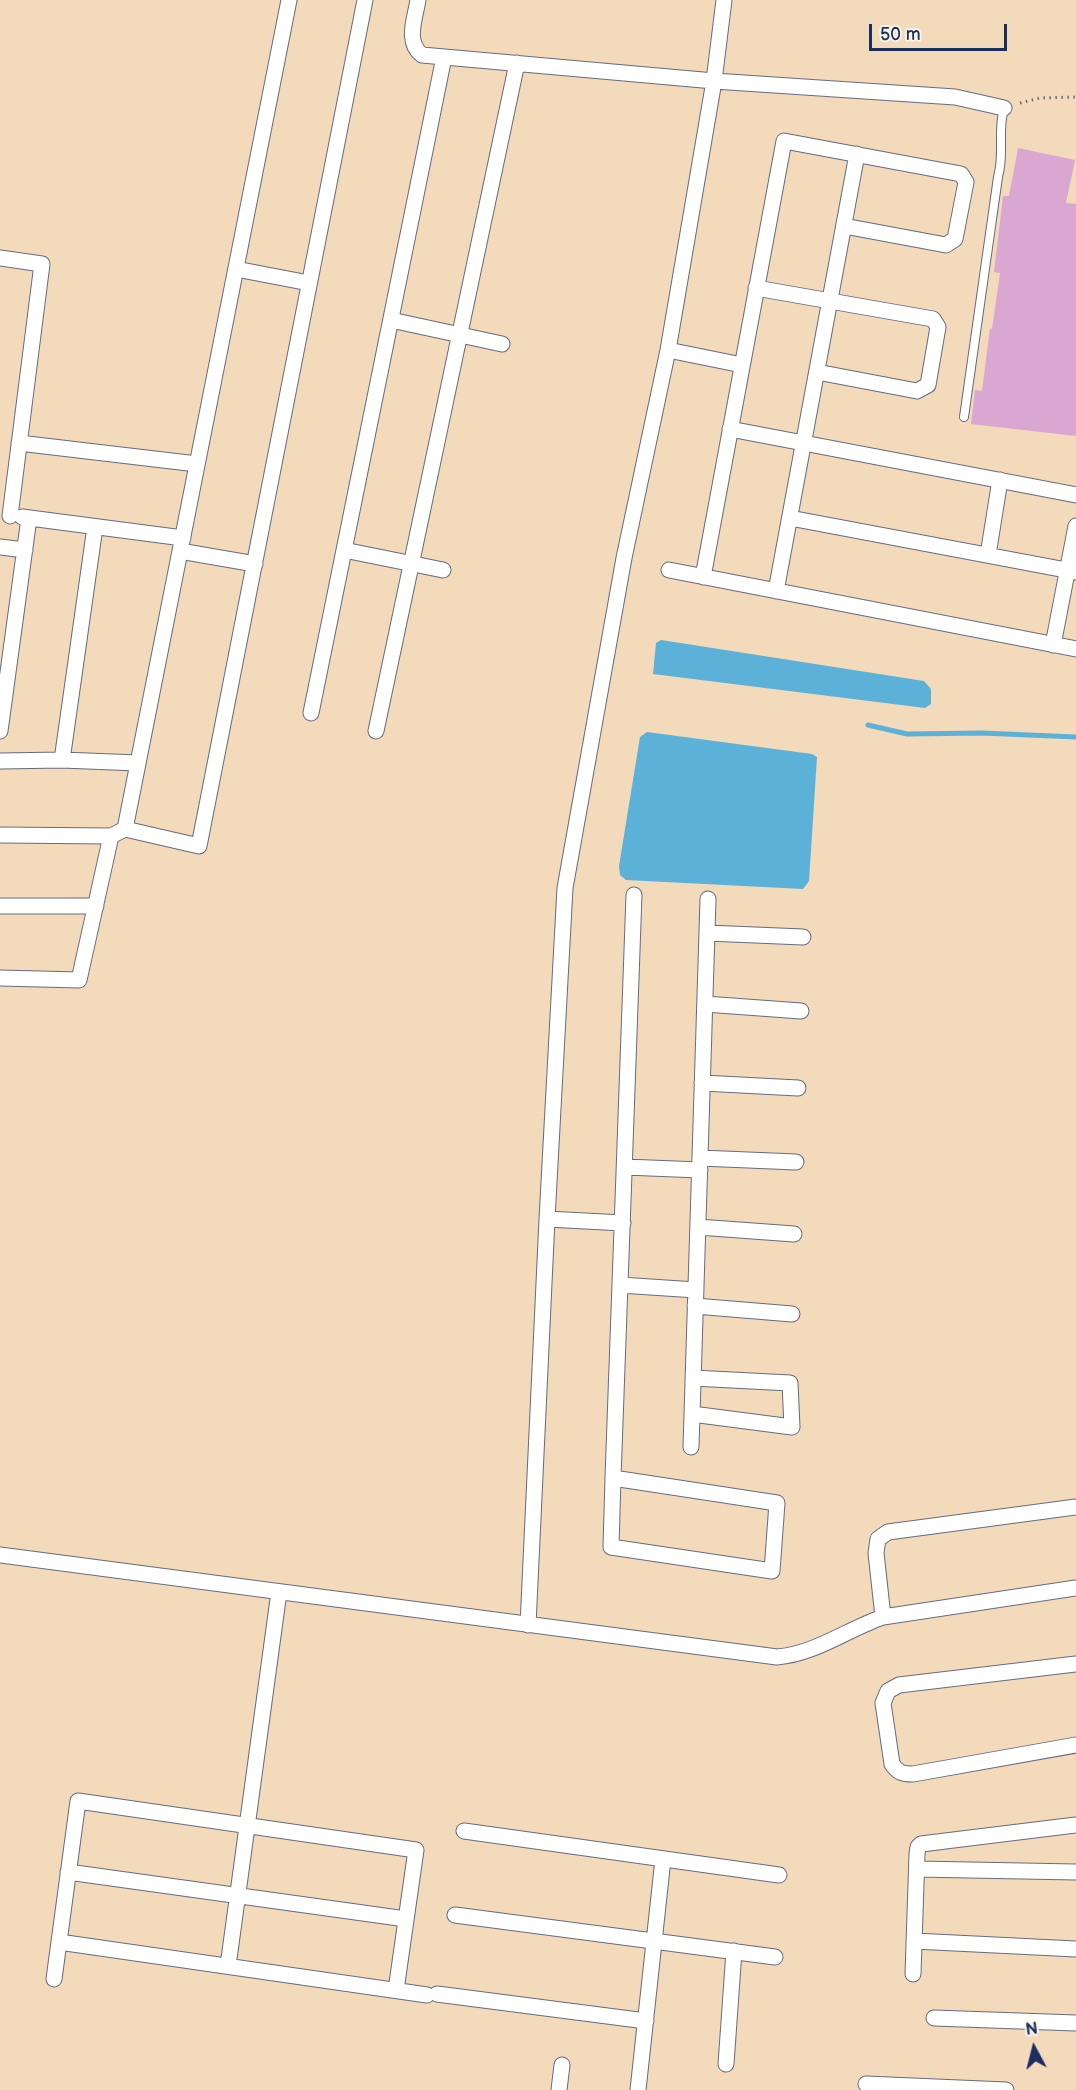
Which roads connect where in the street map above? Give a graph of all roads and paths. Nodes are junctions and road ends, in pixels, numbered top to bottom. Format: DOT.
graph roads {
  1 [pos="289,0"];
  2 [pos="365,0"];
  3 [pos="418,0"];
  4 [pos="723,0"];
  5 [pos="444,57"];
  6 [pos="517,63"];
  7 [pos="714,81"];
  8 [pos="1076,97"];
  9 [pos="1004,108"];
  10 [pos="857,154"];
  11 [pos="844,226"];
  12 [pos="0,258"];
  13 [pos="236,269"];
  14 [pos="309,283"];
  15 [pos="756,288"];
  16 [pos="830,301"];
  17 [pos="391,320"];
  18 [pos="460,335"];
  19 [pos="502,344"];
  20 [pos="668,350"];
  21 [pos="742,365"];
  22 [pos="817,372"];
  23 [pos="964,417"];
  24 [pos="730,429"];
  25 [pos="19,443"];
  26 [pos="804,443"];
  27 [pos="197,464"];
  28 [pos="1000,480"];
  29 [pos="1076,495"];
  30 [pos="5,515"];
  31 [pos="29,518"];
  32 [pos="790,518"];
  33 [pos="1076,526"];
  34 [pos="95,527"];
  35 [pos="181,544"];
  36 [pos="0,547"];
  37 [pos="25,550"];
  38 [pos="344,550"];
  39 [pos="988,555"];
  40 [pos="255,564"];
  41 [pos="411,564"];
  42 [pos="443,570"];
  43 [pos="669,570"];
  44 [pos="1072,571"];
  45 [pos="703,577"];
  46 [pos="776,591"];
  47 [pos="8,621"];
  48 [pos="1053,645"];
  49 [pos="1076,649"];
  50 [pos="3,694"];
  51 [pos="311,713"];
  52 [pos="0,731"];
  53 [pos="376,731"];
  54 [pos="62,760"];
  55 [pos="0,761"];
  56 [pos="138,763"];
  57 [pos="118,832"];
  58 [pos="0,835"];
  59 [pos="634,896"];
  60 [pos="708,899"];
  61 [pos="0,906"];
  62 [pos="96,906"];
  63 [pos="707,933"];
  64 [pos="803,937"];
  65 [pos="0,978"];
  66 [pos="705,1005"];
  67 [pos="801,1011"];
  68 [pos="702,1083"];
  69 [pos="798,1088"];
  70 [pos="796,1162"];
  71 [pos="700,1164"];
  72 [pos="625,1167"];
  73 [pos="547,1219"];
  74 [pos="622,1223"];
  75 [pos="698,1227"];
  76 [pos="794,1234"];
  77 [pos="620,1285"];
  78 [pos="696,1290"];
  79 [pos="695,1306"];
  80 [pos="792,1314"];
  81 [pos="693,1378"];
  82 [pos="692,1414"];
  83 [pos="691,1447"];
  84 [pos="614,1478"];
  85 [pos="1076,1507"];
  86 [pos="0,1555"];
  87 [pos="1076,1588"];
  88 [pos="279,1592"];
  89 [pos="883,1617"];
  90 [pos="528,1625"];
  91 [pos="1076,1664"];
  92 [pos="1076,1745"];
  93 [pos="1076,1825"];
  94 [pos="247,1826"];
  95 [pos="464,1831"];
  96 [pos="663,1859"];
  97 [pos="916,1869"];
  98 [pos="68,1872"];
  99 [pos="1076,1872"];
  100 [pos="779,1875"];
  101 [pos="238,1896"];
  102 [pos="455,1914"];
  103 [pos="406,1919"];
  104 [pos="654,1941"];
  105 [pos="914,1941"];
  106 [pos="59,1942"];
  107 [pos="1076,1949"];
  108 [pos="735,1951"];
  109 [pos="775,1957"];
  110 [pos="228,1966"];
  111 [pos="913,1974"];
  112 [pos="54,1979"];
  113 [pos="396,1990"];
  114 [pos="934,2018"];
  115 [pos="646,2021"];
  116 [pos="1076,2023"];
  117 [pos="726,2064"];
  118 [pos="562,2065"];
  119 [pos="866,2084"];
  120 [pos="559,2090"];
  121 [pos="638,2090"];
  122 [pos="1006,2090"];
  1 -- 13 [label="street"];
  2 -- 14 [label="street"];
  3 -- 5 [label="street"];
  4 -- 7 [label="street"];
  5 -- 6 [label="street"];
  5 -- 17 [label="street"];
  6 -- 7 [label="street"];
  6 -- 18 [label="street"];
  7 -- 9 [label="street"];
  7 -- 20 [label="street"];
  8 -- 9 [label="path"];
  9 -- 23 [label="lane"];
  10 -- 11 [label="street"];
  10 -- 11 [label="street"];
  10 -- 15 [label="street"];
  11 -- 16 [label="street"];
  12 -- 25 [label="street"];
  13 -- 14 [label="street"];
  13 -- 27 [label="street"];
  14 -- 40 [label="street"];
  15 -- 16 [label="street"];
  15 -- 21 [label="street"];
  16 -- 22 [label="street"];
  16 -- 22 [label="street"];
  17 -- 18 [label="street"];
  17 -- 38 [label="street"];
  18 -- 19 [label="street"];
  18 -- 41 [label="street"];
  20 -- 21 [label="street"];
  20 -- 73 [label="street"];
  21 -- 24 [label="street"];
  22 -- 26 [label="street"];
  24 -- 26 [label="street"];
  24 -- 45 [label="street"];
  25 -- 27 [label="street"];
  25 -- 30 [label="street"];
  26 -- 28 [label="street"];
  26 -- 32 [label="street"];
  27 -- 35 [label="street"];
  28 -- 29 [label="street"];
  28 -- 39 [label="street"];
  30 -- 31 [label="street"];
  31 -- 34 [label="street"];
  31 -- 37 [label="street"];
  32 -- 39 [label="street"];
  32 -- 46 [label="street"];
  33 -- 44 [label="street"];
  34 -- 35 [label="street"];
  34 -- 54 [label="street"];
  35 -- 40 [label="street"];
  35 -- 56 [label="street"];
  36 -- 37 [label="street"];
  37 -- 47 [label="street"];
  38 -- 41 [label="street"];
  38 -- 51 [label="street"];
  39 -- 44 [label="street"];
  40 -- 57 [label="street"];
  41 -- 42 [label="street"];
  41 -- 53 [label="street"];
  43 -- 45 [label="street"];
  44 -- 48 [label="street"];
  45 -- 46 [label="street"];
  46 -- 48 [label="street"];
  47 -- 50 [label="street"];
  48 -- 49 [label="street"];
  50 -- 52 [label="street"];
  54 -- 55 [label="street"];
  54 -- 56 [label="street"];
  56 -- 57 [label="street"];
  57 -- 58 [label="street"];
  57 -- 62 [label="street"];
  59 -- 72 [label="street"];
  60 -- 63 [label="street"];
  61 -- 62 [label="street"];
  62 -- 65 [label="street"];
  63 -- 64 [label="street"];
  63 -- 66 [label="street"];
  66 -- 67 [label="street"];
  66 -- 68 [label="street"];
  68 -- 69 [label="street"];
  68 -- 71 [label="street"];
  70 -- 71 [label="street"];
  71 -- 72 [label="street"];
  71 -- 75 [label="street"];
  72 -- 74 [label="street"];
  73 -- 74 [label="street"];
  73 -- 90 [label="street"];
  74 -- 77 [label="street"];
  75 -- 76 [label="street"];
  75 -- 78 [label="street"];
  77 -- 78 [label="street"];
  77 -- 84 [label="street"];
  78 -- 79 [label="street"];
  79 -- 80 [label="street"];
  79 -- 81 [label="street"];
  81 -- 82 [label="street"];
  81 -- 82 [label="street"];
  82 -- 83 [label="street"];
  84 -- 84 [label="street"];
  85 -- 89 [label="street"];
  86 -- 88 [label="street"];
  87 -- 89 [label="street"];
  88 -- 90 [label="street"];
  88 -- 94 [label="street"];
  89 -- 90 [label="street"];
  91 -- 92 [label="street"];
  93 -- 97 [label="street"];
  94 -- 98 [label="street"];
  94 -- 101 [label="street"];
  94 -- 103 [label="street"];
  95 -- 96 [label="street"];
  96 -- 100 [label="street"];
  96 -- 104 [label="street"];
  97 -- 99 [label="street"];
  97 -- 105 [label="street"];
  98 -- 101 [label="street"];
  98 -- 106 [label="street"];
  101 -- 103 [label="street"];
  101 -- 110 [label="street"];
  102 -- 104 [label="street"];
  103 -- 113 [label="street"];
  104 -- 108 [label="street"];
  104 -- 115 [label="street"];
  105 -- 107 [label="street"];
  105 -- 111 [label="street"];
  106 -- 110 [label="street"];
  106 -- 112 [label="street"];
  108 -- 109 [label="street"];
  108 -- 117 [label="street"];
  110 -- 113 [label="street"];
  113 -- 115 [label="street"];
  114 -- 116 [label="street"];
  115 -- 121 [label="street"];
  118 -- 120 [label="street"];
  119 -- 122 [label="street"];
}
